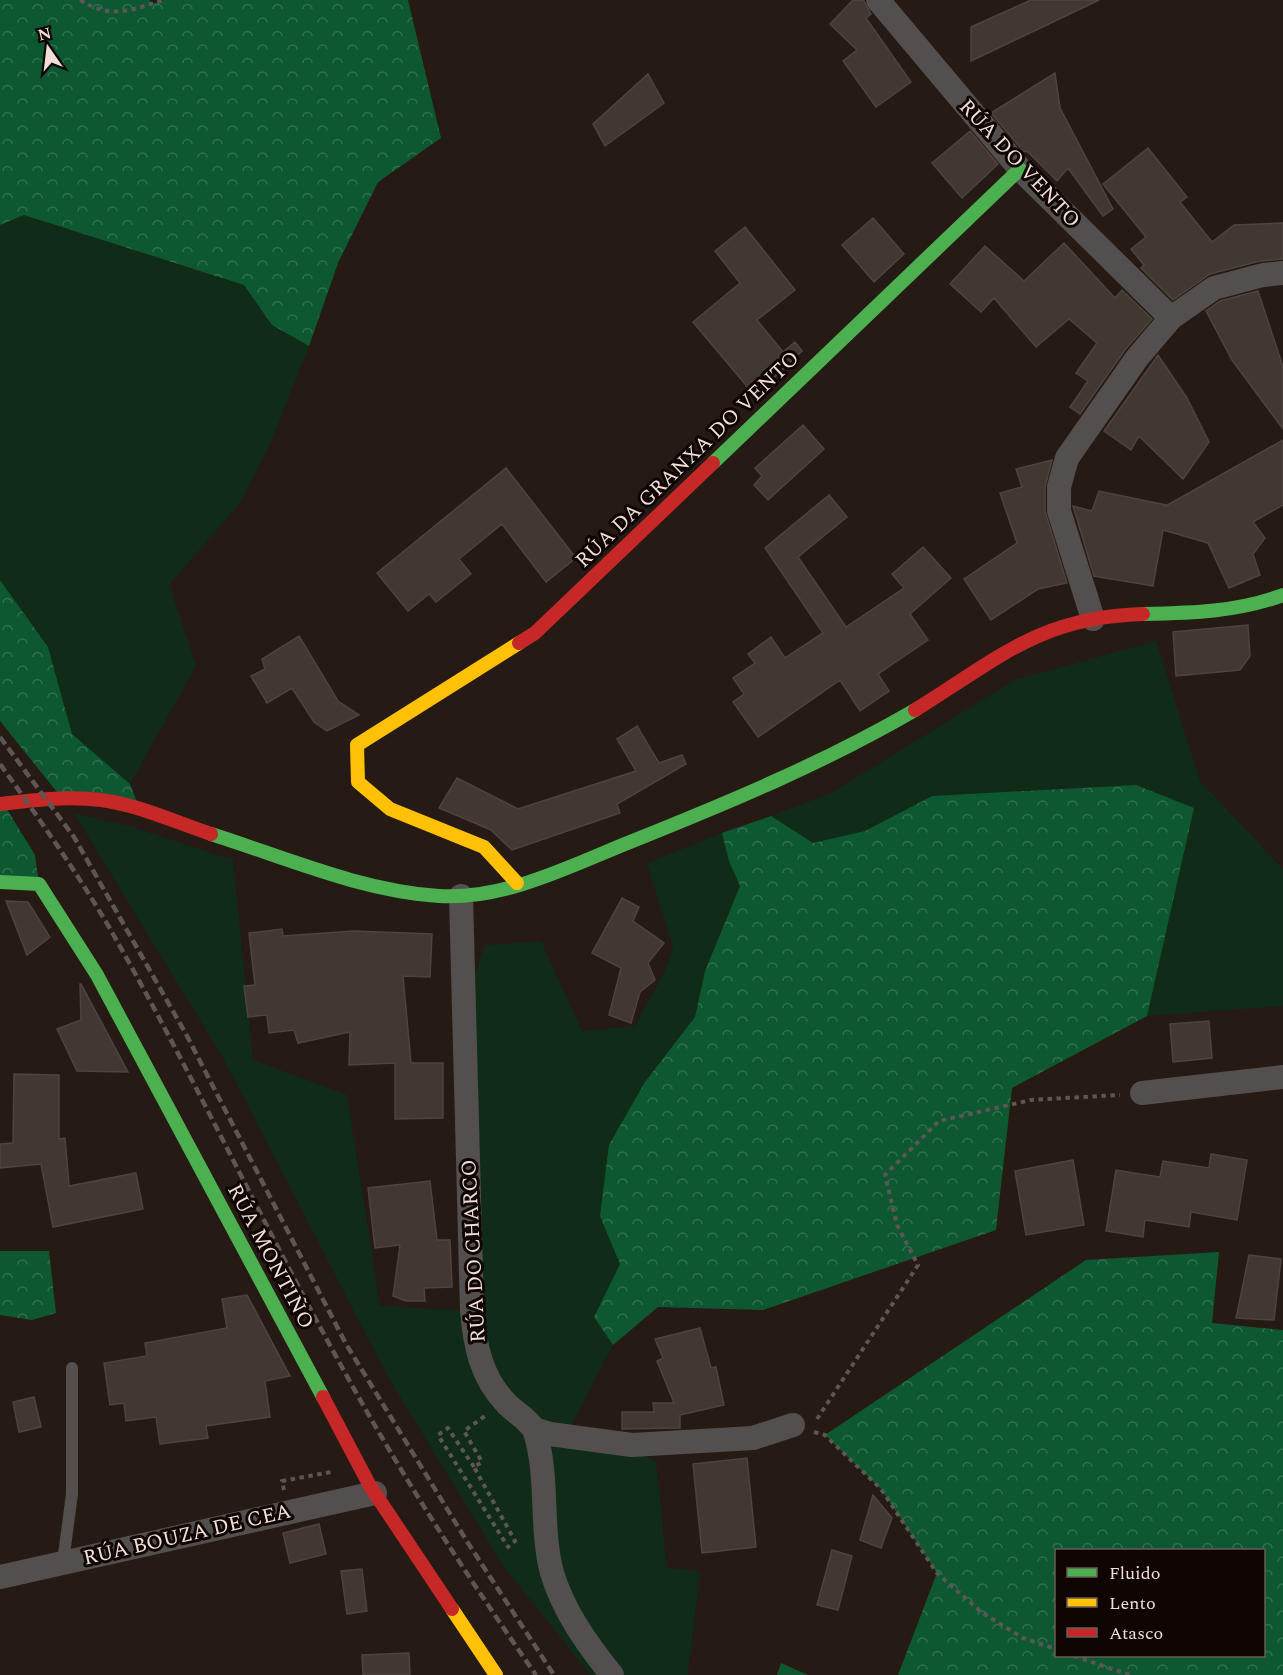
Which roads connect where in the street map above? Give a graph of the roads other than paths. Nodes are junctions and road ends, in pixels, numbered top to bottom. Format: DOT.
graph roads {
  1 [pos="878,0"];
  2 [pos="1020,169"];
  3 [pos="1283,273"];
  4 [pos="1171,318"];
  5 [pos="1283,595"];
  6 [pos="1093,619"];
  7 [pos="0,804"];
  8 [pos="0,882"];
  9 [pos="517,883"];
  10 [pos="461,896"];
  11 [pos="1283,1077"];
  12 [pos="1142,1093"];
  13 [pos="72,1368"];
  14 [pos="802,1428"];
  15 [pos="534,1430"];
  16 [pos="375,1492"];
  17 [pos="63,1562"];
  18 [pos="0,1577"];
  19 [pos="496,1675"];
  20 [pos="612,1675"];
  1 -- 2 [label="street, RÚA DO VENTO"];
  2 -- 4 [label="street, RÚA DO VENTO"];
  2 -- 9 [label="street, RÚA DA GRANXA DO VENTO"];
  3 -- 4 [label="street"];
  4 -- 6 [label="street"];
  5 -- 6 [label="street"];
  6 -- 9 [label="street"];
  7 -- 10 [label="street"];
  8 -- 16 [label="street, RÚA MONTIÑO"];
  9 -- 10 [label="street"];
  10 -- 15 [label="street, RÚA DO CHARCO"];
  11 -- 12 [label="street"];
  13 -- 17 [label="lane"];
  14 -- 15 [label="street"];
  15 -- 20 [label="street"];
  16 -- 17 [label="street, RÚA BOUZA DE CEA"];
  16 -- 19 [label="street, RÚA MONTIÑO"];
  17 -- 18 [label="street, RÚA BOUZA DE CEA"];
}
